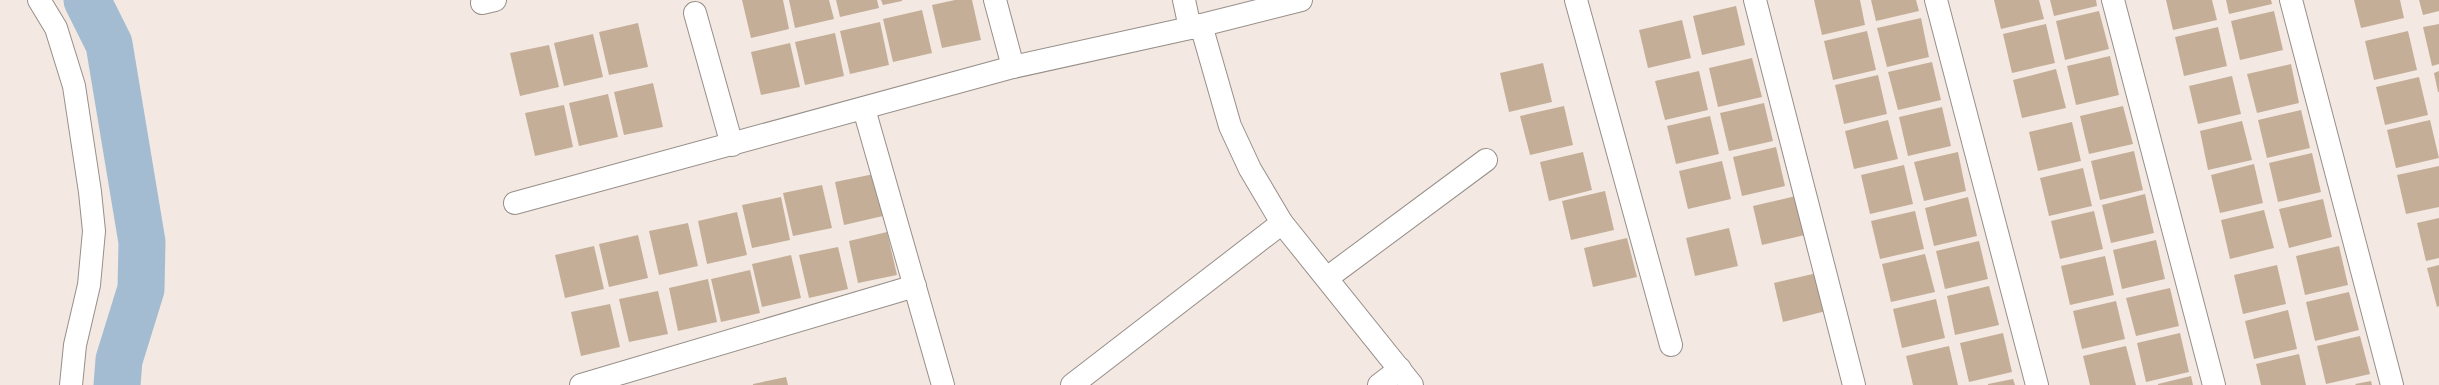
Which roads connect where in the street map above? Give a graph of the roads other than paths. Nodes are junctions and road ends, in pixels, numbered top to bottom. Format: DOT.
graph roads {
  1 [pos="39,0"];
  2 [pos="995,0"];
  3 [pos="1184,0"];
  4 [pos="1301,0"];
  5 [pos="1576,0"];
  6 [pos="1756,0"];
  7 [pos="1936,0"];
  8 [pos="2113,0"];
  9 [pos="2291,0"];
  10 [pos="695,13"];
  11 [pos="1195,26"];
  12 [pos="1013,67"];
  13 [pos="864,109"];
  14 [pos="732,145"];
  15 [pos="1486,160"];
  16 [pos="515,203"];
  17 [pos="1282,223"];
  18 [pos="1327,278"];
  19 [pos="915,286"];
  20 [pos="1670,345"];
  21 [pos="1406,377"];
  22 [pos="71,385"];
  23 [pos="581,385"];
  24 [pos="943,385"];
  25 [pos="1072,385"];
  26 [pos="1379,385"];
  27 [pos="1854,385"];
  28 [pos="2037,385"];
  29 [pos="2214,385"];
  30 [pos="2392,385"];
  1 -- 22 [label="street"];
  2 -- 12 [label="street"];
  3 -- 11 [label="street"];
  4 -- 11 [label="street"];
  5 -- 20 [label="street"];
  6 -- 27 [label="street"];
  7 -- 28 [label="street"];
  8 -- 29 [label="street"];
  9 -- 30 [label="street"];
  10 -- 14 [label="street"];
  11 -- 12 [label="street"];
  11 -- 17 [label="street"];
  12 -- 13 [label="street"];
  13 -- 14 [label="street"];
  13 -- 19 [label="street"];
  14 -- 16 [label="street"];
  15 -- 18 [label="street"];
  17 -- 18 [label="street"];
  17 -- 25 [label="street"];
  18 -- 21 [label="street"];
  19 -- 23 [label="street"];
  19 -- 24 [label="street"];
  21 -- 26 [label="street"];
}
